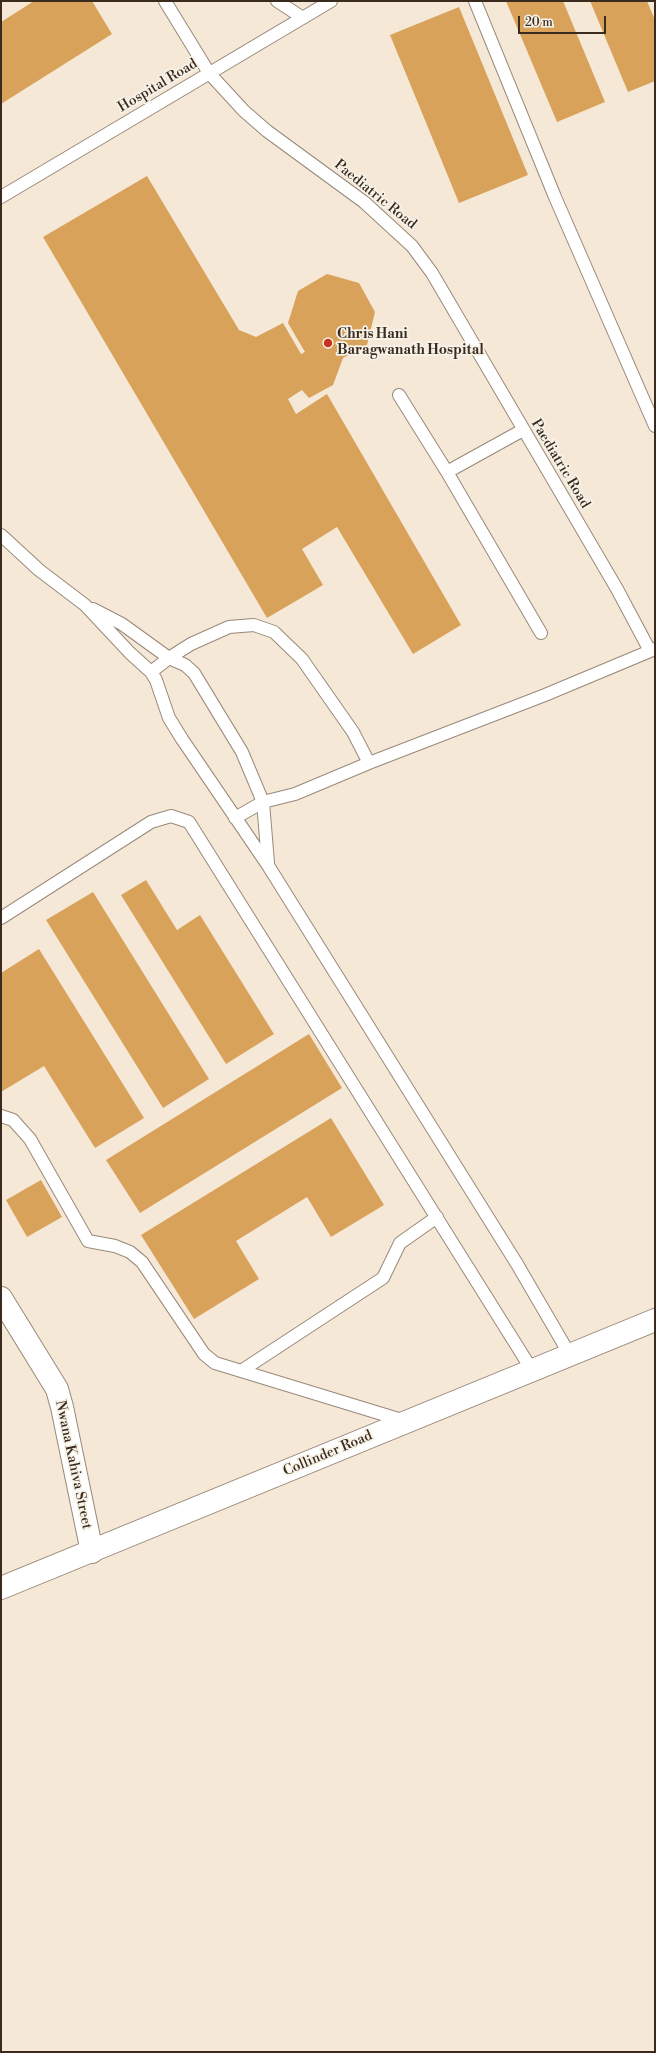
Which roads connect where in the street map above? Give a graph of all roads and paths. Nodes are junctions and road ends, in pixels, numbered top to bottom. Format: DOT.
graph roads {
  1 [pos="165,1"];
  2 [pos="277,1"];
  3 [pos="331,1"];
  4 [pos="474,1"];
  5 [pos="303,18"];
  6 [pos="209,73"];
  7 [pos="1,197"];
  8 [pos="399,394"];
  9 [pos="655,426"];
  10 [pos="523,430"];
  11 [pos="447,472"];
  12 [pos="1,535"];
  13 [pos="85,605"];
  14 [pos="541,633"];
  15 [pos="652,650"];
  16 [pos="169,658"];
  17 [pos="151,672"];
  18 [pos="369,763"];
  19 [pos="263,802"];
  20 [pos="235,818"];
  21 [pos="269,867"];
  22 [pos="1,918"];
  23 [pos="1,1116"];
  24 [pos="437,1217"];
  25 [pos="1,1298"];
  26 [pos="655,1320"];
  27 [pos="570,1355"];
  28 [pos="532,1370"];
  29 [pos="242,1371"];
  30 [pos="407,1422"];
  31 [pos="92,1552"];
  32 [pos="1,1588"];
  1 -- 6 [label="lane, Paediatric Road"];
  2 -- 5 [label="lane"];
  3 -- 5 [label="lane, Hospital Road"];
  4 -- 9 [label="lane"];
  5 -- 6 [label="lane, Hospital Road"];
  6 -- 7 [label="lane, Hospital Road"];
  6 -- 10 [label="lane, Paediatric Road"];
  8 -- 11 [label="lane"];
  10 -- 11 [label="lane"];
  10 -- 15 [label="lane, Paediatric Road"];
  11 -- 14 [label="lane"];
  12 -- 13 [label="lane"];
  13 -- 16 [label="lane"];
  13 -- 17 [label="lane"];
  15 -- 18 [label="lane"];
  16 -- 17 [label="lane"];
  16 -- 18 [label="lane"];
  16 -- 19 [label="lane"];
  17 -- 20 [label="lane"];
  18 -- 19 [label="lane"];
  19 -- 20 [label="lane"];
  19 -- 21 [label="lane"];
  20 -- 21 [label="lane"];
  21 -- 27 [label="lane"];
  22 -- 24 [label="lane"];
  23 -- 29 [label="lane"];
  24 -- 28 [label="lane"];
  24 -- 29 [label="lane"];
  25 -- 31 [label="street, Nwana Kahiva Street"];
  26 -- 27 [label="street, Collinder Road"];
  27 -- 28 [label="street, Collinder Road"];
  28 -- 30 [label="street, Collinder Road"];
  29 -- 30 [label="lane"];
  30 -- 31 [label="street, Collinder Road"];
  31 -- 32 [label="street, Collinder Road"];
}
